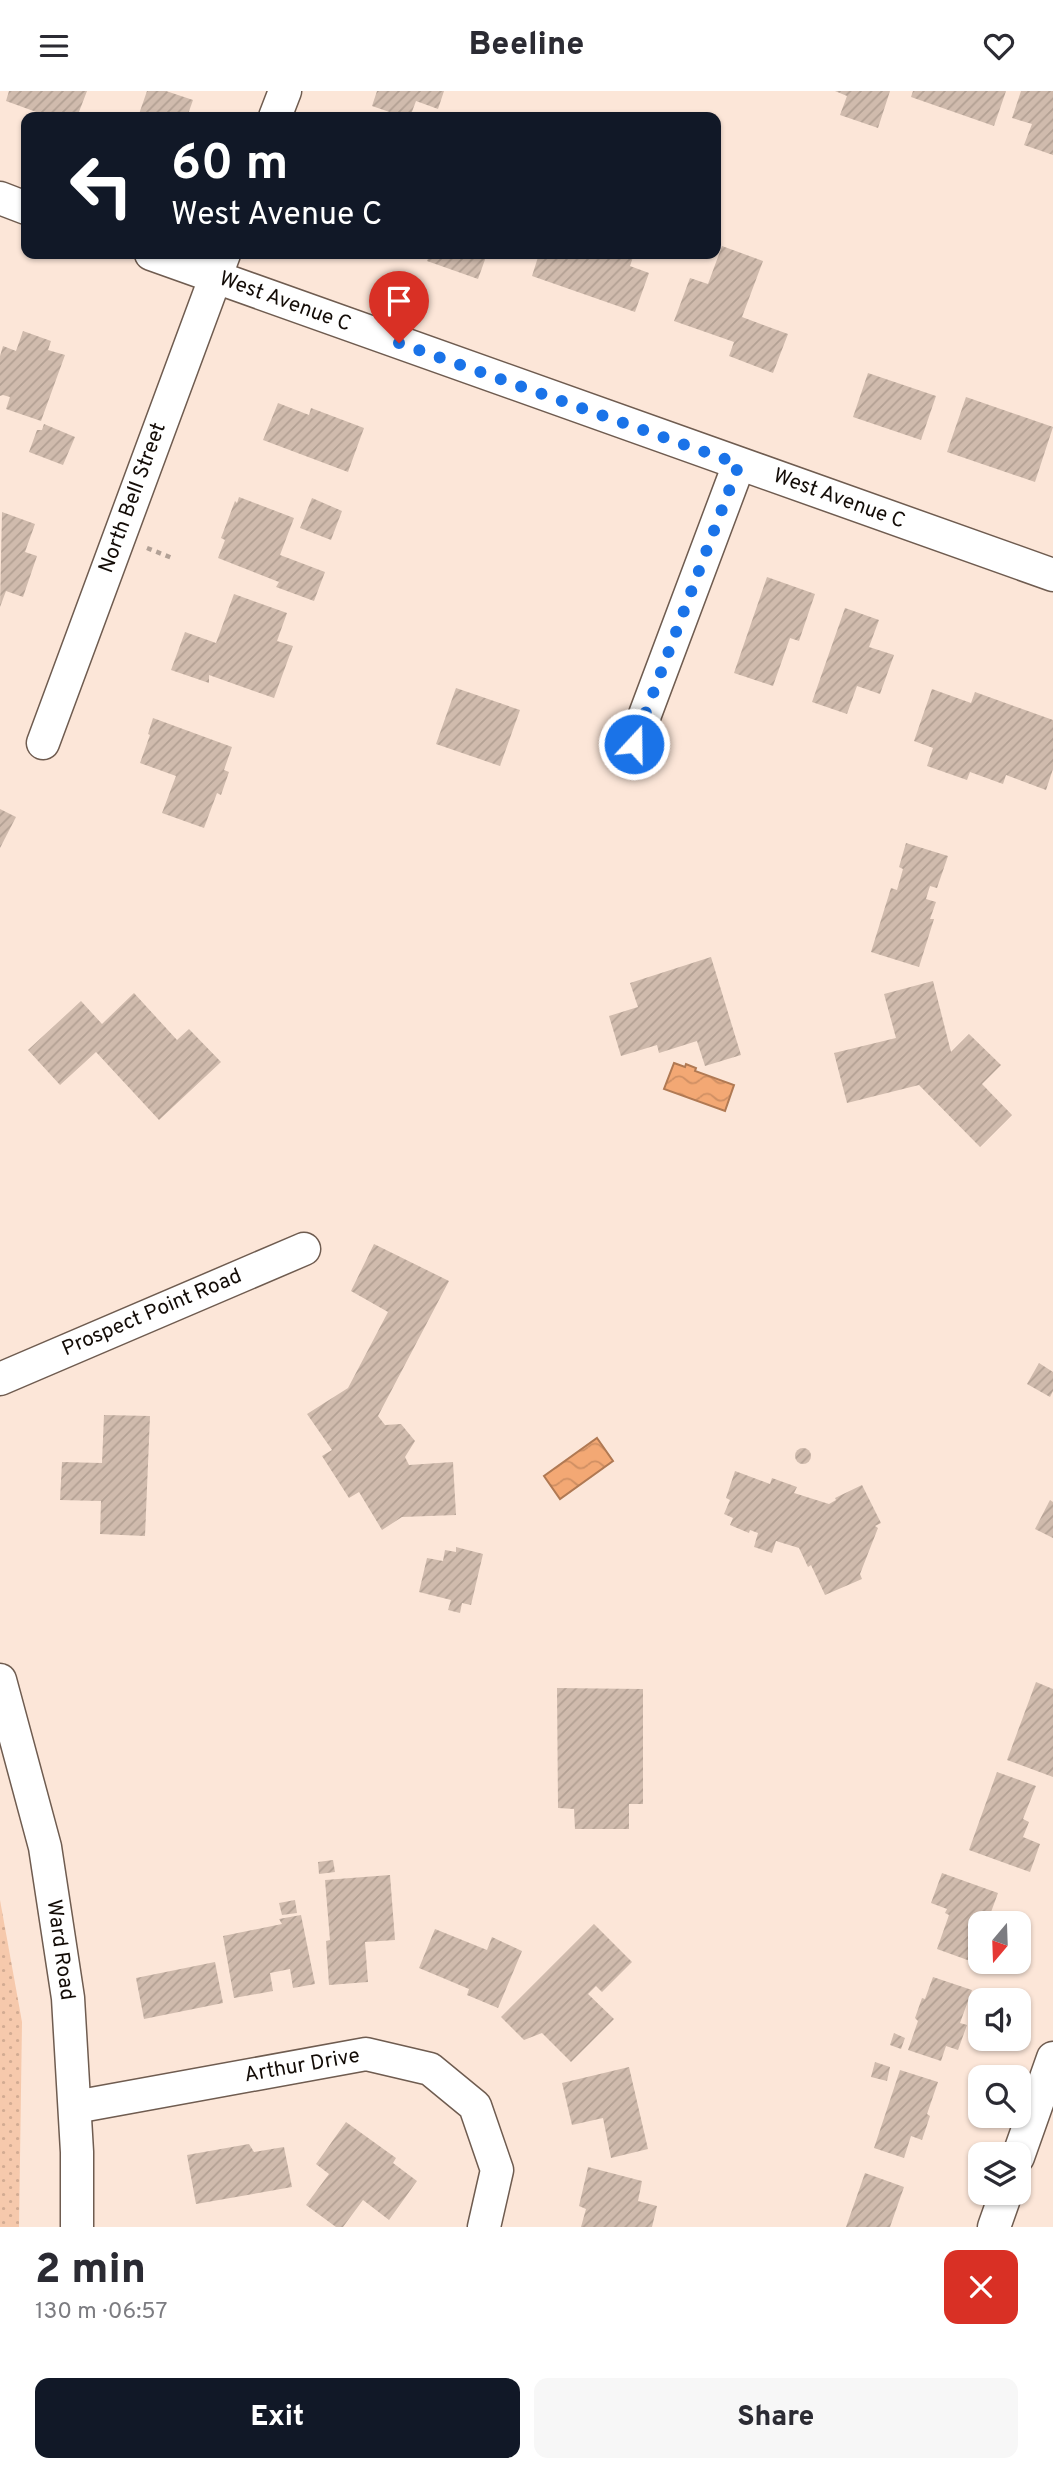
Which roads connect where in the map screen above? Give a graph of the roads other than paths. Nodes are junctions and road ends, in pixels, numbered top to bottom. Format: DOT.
graph roads {
  1 [pos="285,91"];
  2 [pos="277,112"];
  3 [pos="0,198"];
  4 [pos="21,206"];
  5 [pos="180,259"];
  6 [pos="220,266"];
  7 [pos="739,464"];
  8 [pos="1053,575"];
  9 [pos="43,743"];
  10 [pos="634,744"];
  11 [pos="304,1249"];
  12 [pos="0,1379"];
  13 [pos="0,1680"];
  14 [pos="1053,2058"];
  15 [pos="75,2107"];
  16 [pos="1023,2142"];
  17 [pos="1002,2205"];
  18 [pos="77,2227"];
  19 [pos="484,2227"];
  20 [pos="994,2227"];
  1 -- 2 [label="street"];
  3 -- 4 [label="street"];
  5 -- 6 [label="street, West Avenue C"];
  6 -- 7 [label="street, West Avenue C"];
  6 -- 9 [label="street, North Bell Street"];
  7 -- 8 [label="street, West Avenue C"];
  7 -- 10 [label="street"];
  11 -- 12 [label="street, Prospect Point Road"];
  13 -- 15 [label="street, Ward Road"];
  14 -- 16 [label="street"];
  15 -- 18 [label="street, Ward Road"];
  15 -- 19 [label="street, Arthur Drive"];
  17 -- 20 [label="street"];
}
